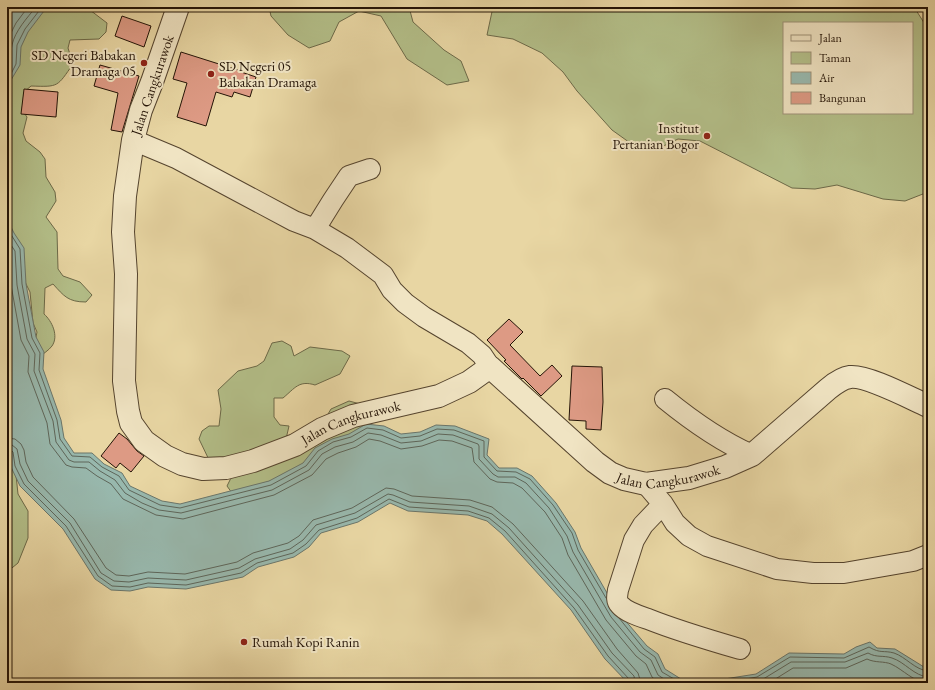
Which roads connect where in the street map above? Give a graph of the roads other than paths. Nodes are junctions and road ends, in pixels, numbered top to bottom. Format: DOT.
graph roads {
  1 [pos="178,7"];
  2 [pos="133,140"];
  3 [pos="370,169"];
  4 [pos="315,230"];
  5 [pos="490,367"];
  6 [pos="665,399"];
  7 [pos="928,406"];
  8 [pos="752,455"];
  9 [pos="646,484"];
  10 [pos="663,504"];
  11 [pos="928,555"];
  12 [pos="740,649"];
  1 -- 2 [label="street, Jalan Cangkurawok"];
  2 -- 4 [label="street"];
  2 -- 5 [label="street, Jalan Cangkurawok"];
  3 -- 4 [label="street"];
  4 -- 5 [label="street"];
  5 -- 9 [label="street, Jalan Cangkurawok"];
  6 -- 8 [label="street"];
  7 -- 8 [label="street, Jalan Cangkurawok"];
  8 -- 9 [label="street, Jalan Cangkurawok"];
  9 -- 10 [label="street"];
  10 -- 11 [label="street"];
  10 -- 12 [label="street"];
}
